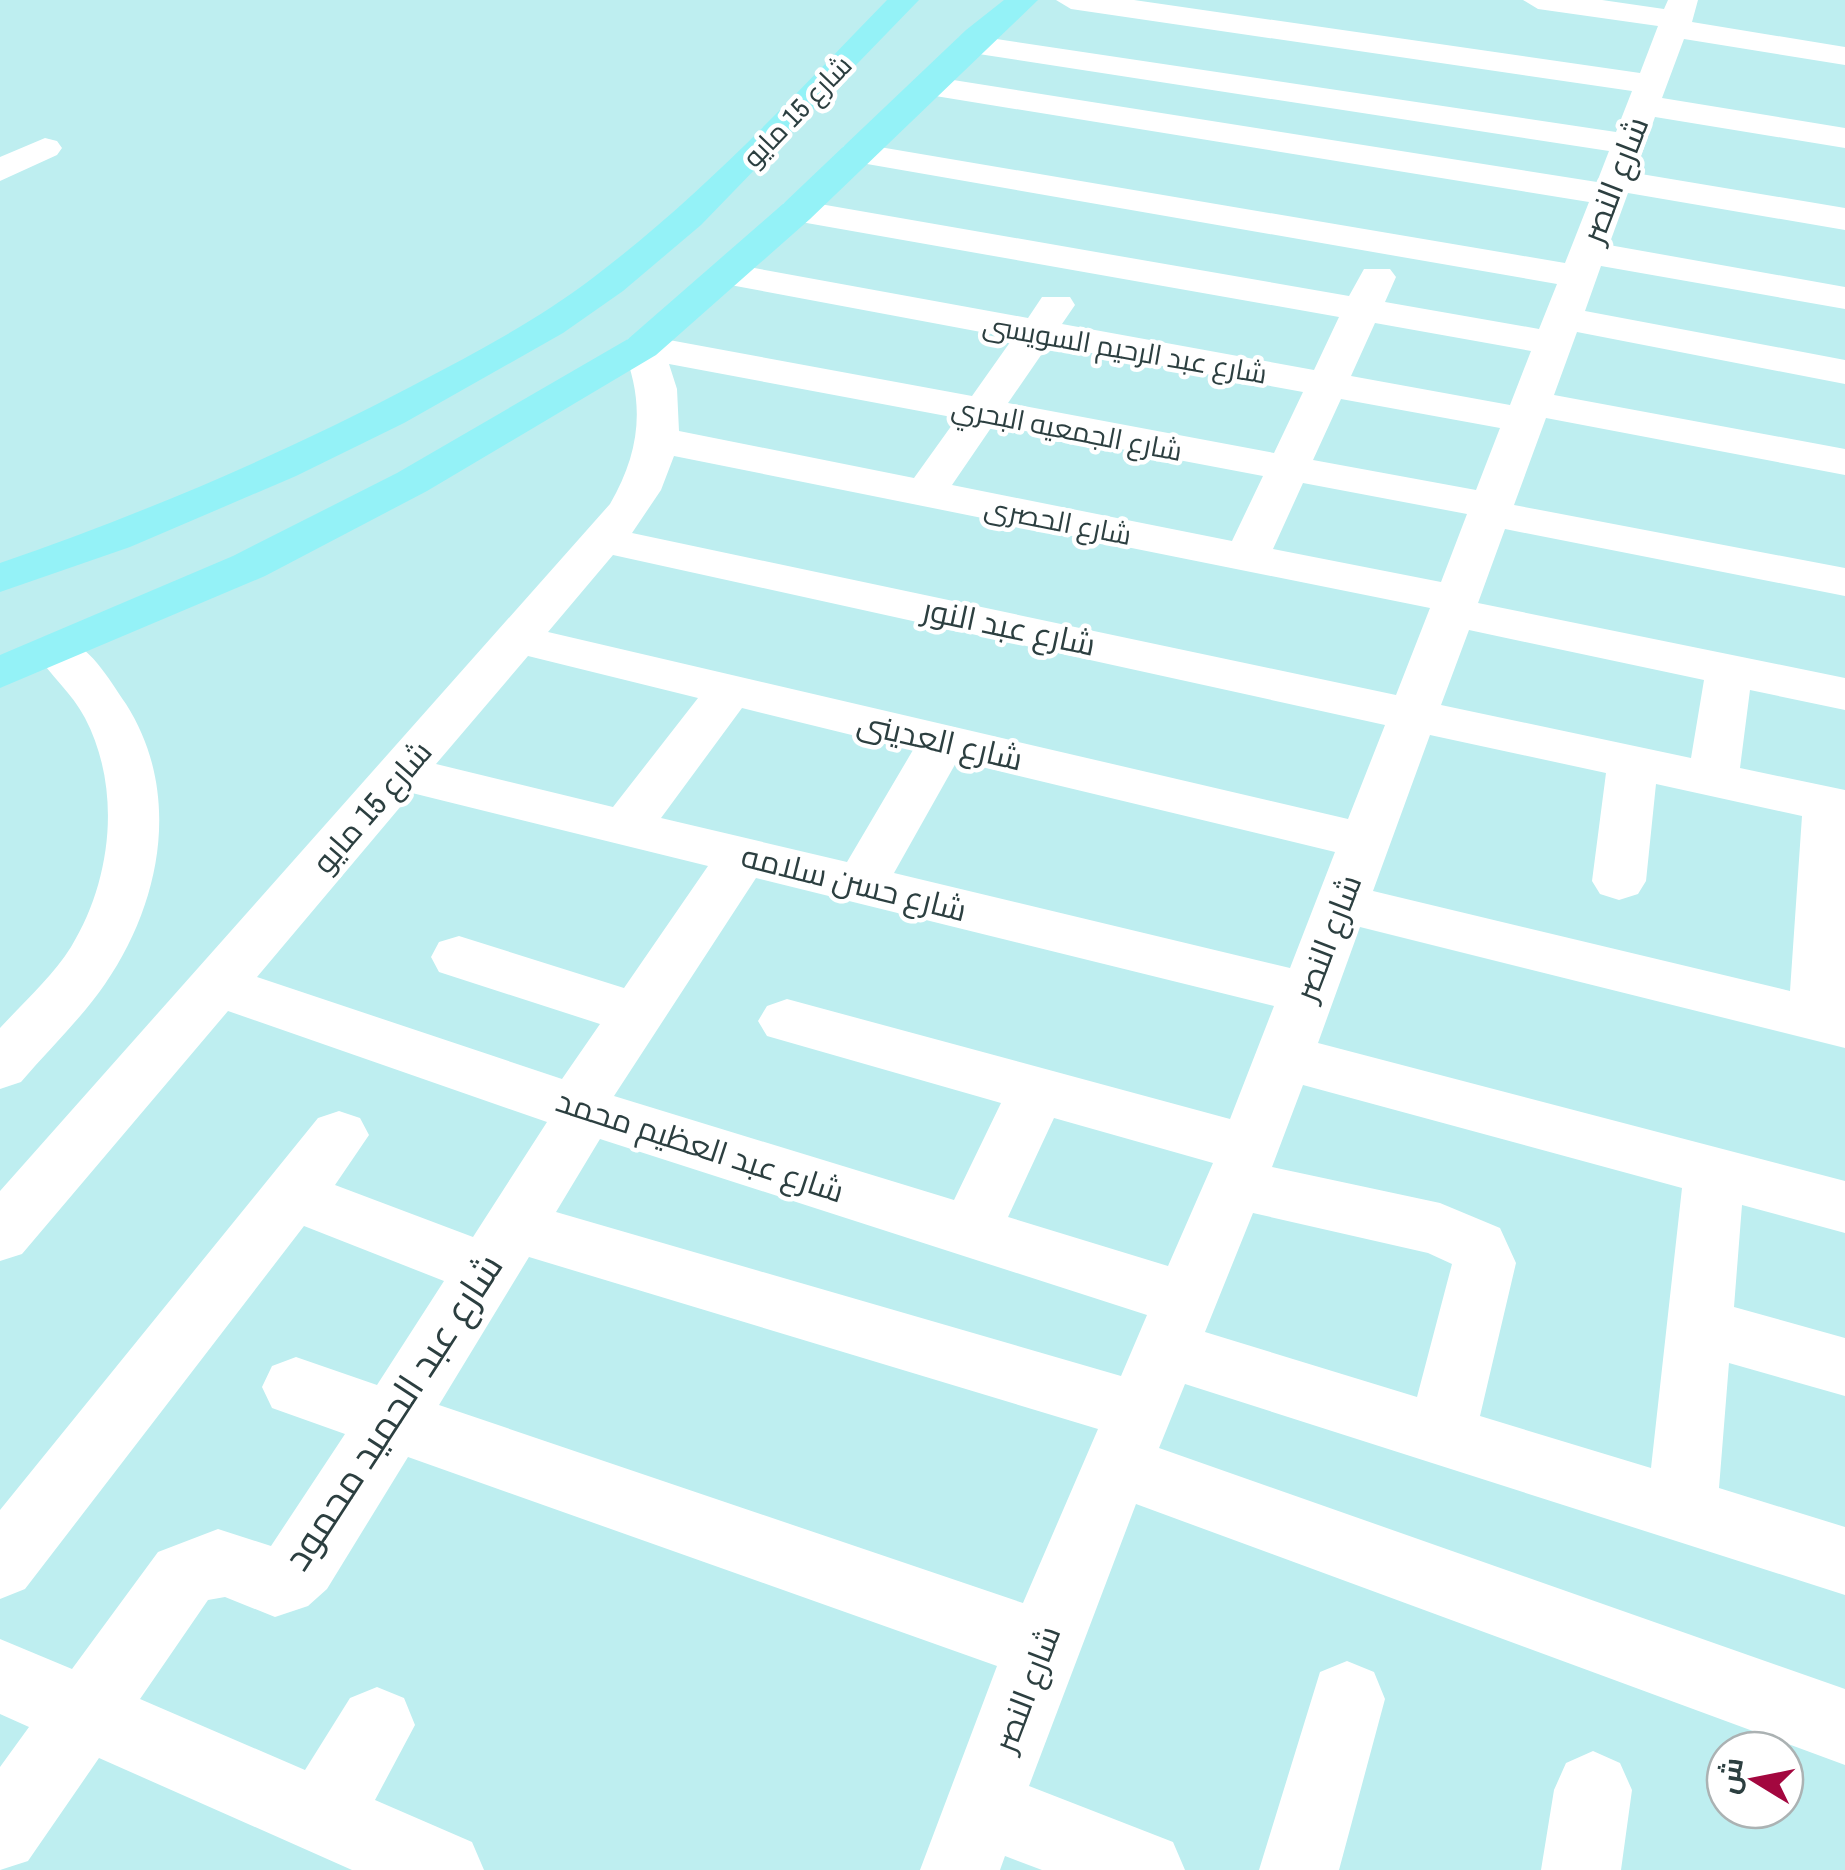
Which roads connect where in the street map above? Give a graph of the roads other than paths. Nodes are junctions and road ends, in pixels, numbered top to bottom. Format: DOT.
graph roads {
  1 [pos="904,0"];
  2 [pos="999,0"];
  3 [pos="1023,0"];
  4 [pos="1070,0"];
  5 [pos="1538,0"];
  6 [pos="1242,12"];
  7 [pos="1447,17"];
  8 [pos="1520,27"];
  9 [pos="973,40"];
  10 [pos="1432,52"];
  11 [pos="1845,56"];
  12 [pos="928,86"];
  13 [pos="1650,89"];
  14 [pos="1845,138"];
  15 [pos="45,148"];
  16 [pos="856,153"];
  17 [pos="1107,156"];
  18 [pos="0,171"];
  19 [pos="1084,192"];
  20 [pos="1131,200"];
  21 [pos="797,211"];
  22 [pos="1845,219"];
  23 [pos="1493,220"];
  24 [pos="1399,229"];
  25 [pos="1478,258"];
  26 [pos="1086,263"];
  27 [pos="726,274"];
  28 [pos="1571,297"];
  29 [pos="1845,298"];
  30 [pos="1362,310"];
  31 [pos="1037,334"];
  32 [pos="642,346"];
  33 [pos="1845,372"];
  34 [pos="1329,386"];
  35 [pos="1527,412"];
  36 [pos="981,413"];
  37 [pos="659,440"];
  38 [pos="1845,462"];
  39 [pos="1287,470"];
  40 [pos="924,496"];
  41 [pos="1491,510"];
  42 [pos="604,540"];
  43 [pos="1246,557"];
  44 [pos="0,578"];
  45 [pos="1845,582"];
  46 [pos="1455,606"];
  47 [pos="518,638"];
  48 [pos="58,651"];
  49 [pos="1730,670"];
  50 [pos="0,673"];
  51 [pos="729,691"];
  52 [pos="1845,694"];
  53 [pos="1413,714"];
  54 [pos="943,742"];
  55 [pos="1633,762"];
  56 [pos="401,772"];
  57 [pos="1713,780"];
  58 [pos="1837,807"];
  59 [pos="625,828"];
  60 [pos="1364,840"];
  61 [pos="743,856"];
  62 [pos="1619,881"];
  63 [pos="860,885"];
  64 [pos="1342,903"];
  65 [pos="459,957"];
  66 [pos="217,985"];
  67 [pos="1307,993"];
  68 [pos="637,1014"];
  69 [pos="787,1021"];
  70 [pos="1831,1023"];
  71 [pos="1284,1057"];
  72 [pos="0,1066"];
  73 [pos="1037,1090"];
  74 [pos="580,1109"];
  75 [pos="339,1135"];
  76 [pos="1242,1167"];
  77 [pos="1714,1175"];
  78 [pos="292,1195"];
  79 [pos="1845,1207"];
  80 [pos="970,1232"];
  81 [pos="0,1235"];
  82 [pos="500,1248"];
  83 [pos="1175,1324"];
  84 [pos="1700,1326"];
  85 [pos="1845,1367"];
  86 [pos="296,1387"];
  87 [pos="392,1420"];
  88 [pos="1442,1434"];
  89 [pos="1130,1439"];
  90 [pos="1682,1508"];
  91 [pos="1845,1561"];
  92 [pos="0,1565"];
  93 [pos="1042,1646"];
  94 [pos="0,1676"];
  95 [pos="1347,1698"];
  96 [pos="85,1712"];
  97 [pos="377,1725"];
  98 [pos="1845,1727"];
  99 [pos="1593,1790"];
  100 [pos="322,1816"];
  101 [pos="0,1833"];
  102 [pos="971,1839"];
  103 [pos="444,1870"];
  104 [pos="1146,1870"];
  105 [pos="1299,1870"];
  106 [pos="1581,1870"];
  1 -- 44 [label="main road, شارع 15 مايو"];
  2 -- 9 [label="main road"];
  3 -- 9 [label="main road"];
  4 -- 6 [label="street"];
  5 -- 13 [label="street"];
  6 -- 10 [label="street"];
  7 -- 10 [label="street"];
  8 -- 13 [label="street"];
  9 -- 12 [label="main road"];
  9 -- 13 [label="street"];
  10 -- 13 [label="street"];
  11 -- 13 [label="street"];
  12 -- 13 [label="street"];
  12 -- 16 [label="main road"];
  13 -- 14 [label="street"];
  13 -- 22 [label="street"];
  13 -- 28 [label="street, شارع النصر"];
  15 -- 18 [label="street"];
  16 -- 19 [label="street"];
  16 -- 21 [label="main road"];
  17 -- 19 [label="street"];
  19 -- 20 [label="street"];
  20 -- 24 [label="street"];
  20 -- 26 [label="street"];
  21 -- 26 [label="street"];
  21 -- 27 [label="main road"];
  23 -- 25 [label="street"];
  24 -- 25 [label="street"];
  24 -- 30 [label="street"];
  25 -- 28 [label="street"];
  26 -- 30 [label="street"];
  26 -- 31 [label="street"];
  27 -- 31 [label="street, شارع عبد الرحيم السويسى"];
  27 -- 32 [label="main road"];
  28 -- 29 [label="street"];
  28 -- 30 [label="street"];
  28 -- 33 [label="street"];
  28 -- 35 [label="street, شارع النصر"];
  30 -- 34 [label="street"];
  31 -- 34 [label="street, شارع عبد الرحيم السويسى"];
  31 -- 36 [label="street"];
  32 -- 36 [label="street, شارع الجمعيه البحري"];
  32 -- 37 [label="street, شارع 15 مايو"];
  32 -- 48 [label="main road"];
  34 -- 35 [label="street, شارع عبد الرحيم السويسى"];
  34 -- 39 [label="street"];
  35 -- 38 [label="street, شارع عبد الرحيم السويسى"];
  35 -- 41 [label="street, شارع النصر"];
  36 -- 39 [label="street, شارع الجمعيه البحري"];
  36 -- 40 [label="street"];
  37 -- 40 [label="street, شارع الحصرى"];
  37 -- 42 [label="street, شارع 15 مايو"];
  39 -- 41 [label="street, شارع الجمعيه البحري"];
  39 -- 43 [label="street"];
  40 -- 43 [label="street, شارع الحصرى"];
  41 -- 45 [label="street, شارع الجمعيه البحري"];
  41 -- 46 [label="street, شارع النصر"];
  42 -- 47 [label="street, شارع 15 مايو"];
  42 -- 53 [label="street, شارع عبد النور"];
  43 -- 46 [label="street, شارع الحصرى"];
  46 -- 49 [label="street, شارع الحصرى"];
  46 -- 53 [label="street, شارع النصر"];
  47 -- 51 [label="street, شارع العدينى"];
  47 -- 56 [label="street, شارع 15 مايو"];
  48 -- 50 [label="main road"];
  48 -- 72 [label="street"];
  49 -- 52 [label="street, شارع الحصرى"];
  49 -- 57 [label="street"];
  51 -- 54 [label="street, شارع العدينى"];
  51 -- 59 [label="street"];
  53 -- 55 [label="street, شارع عبد النور"];
  53 -- 60 [label="street, شارع النصر"];
  54 -- 60 [label="street, شارع العدينى"];
  54 -- 63 [label="street"];
  55 -- 57 [label="street, شارع عبد النور"];
  55 -- 62 [label="street"];
  56 -- 59 [label="street, شارع حسن سلامه"];
  56 -- 66 [label="street, شارع 15 مايو"];
  57 -- 58 [label="street, شارع عبد النور"];
  58 -- 70 [label="street"];
  59 -- 61 [label="street, شارع حسن سلامه"];
  60 -- 64 [label="street, شارع النصر"];
  61 -- 63 [label="street, شارع حسن سلامه"];
  61 -- 68 [label="street, شارع عبد الحميد محمود"];
  63 -- 67 [label="street, شارع حسن سلامه"];
  64 -- 67 [label="street, شارع النصر"];
  64 -- 70 [label="street"];
  65 -- 68 [label="street"];
  66 -- 74 [label="street, شارع عبد العظيم محمد"];
  66 -- 81 [label="street, شارع 15 مايو"];
  67 -- 71 [label="street, شارع النصر"];
  68 -- 74 [label="street, شارع عبد الحميد محمود"];
  69 -- 73 [label="street"];
  71 -- 76 [label="street, شارع النصر"];
  71 -- 77 [label="street"];
  73 -- 76 [label="street"];
  73 -- 80 [label="street"];
  74 -- 80 [label="street, شارع عبد العظيم محمد"];
  74 -- 82 [label="street, شارع عبد الحميد محمود"];
  75 -- 78 [label="street"];
  76 -- 83 [label="street, شارع النصر"];
  76 -- 88 [label="street"];
  77 -- 79 [label="street"];
  77 -- 84 [label="street"];
  78 -- 82 [label="street"];
  78 -- 92 [label="street"];
  80 -- 83 [label="street, شارع عبد العظيم محمد"];
  82 -- 87 [label="street, شارع عبد الحميد محمود"];
  82 -- 89 [label="street"];
  83 -- 88 [label="street, شارع عبد العظيم محمد"];
  83 -- 89 [label="street, شارع النصر"];
  84 -- 85 [label="street"];
  84 -- 90 [label="street"];
  86 -- 87 [label="street"];
  87 -- 93 [label="street"];
  87 -- 96 [label="street, شارع عبد الحميد محمود"];
  88 -- 90 [label="street, شارع عبد العظيم محمد"];
  89 -- 93 [label="street, شارع النصر"];
  89 -- 98 [label="street"];
  90 -- 91 [label="street, شارع عبد العظيم محمد"];
  93 -- 102 [label="street, شارع النصر"];
  94 -- 96 [label="street"];
  95 -- 105 [label="street"];
  96 -- 100 [label="street"];
  96 -- 101 [label="street, شارع عبد الحميد محمود"];
  97 -- 100 [label="street"];
  99 -- 106 [label="street"];
  100 -- 103 [label="street"];
  102 -- 104 [label="street"];
}
